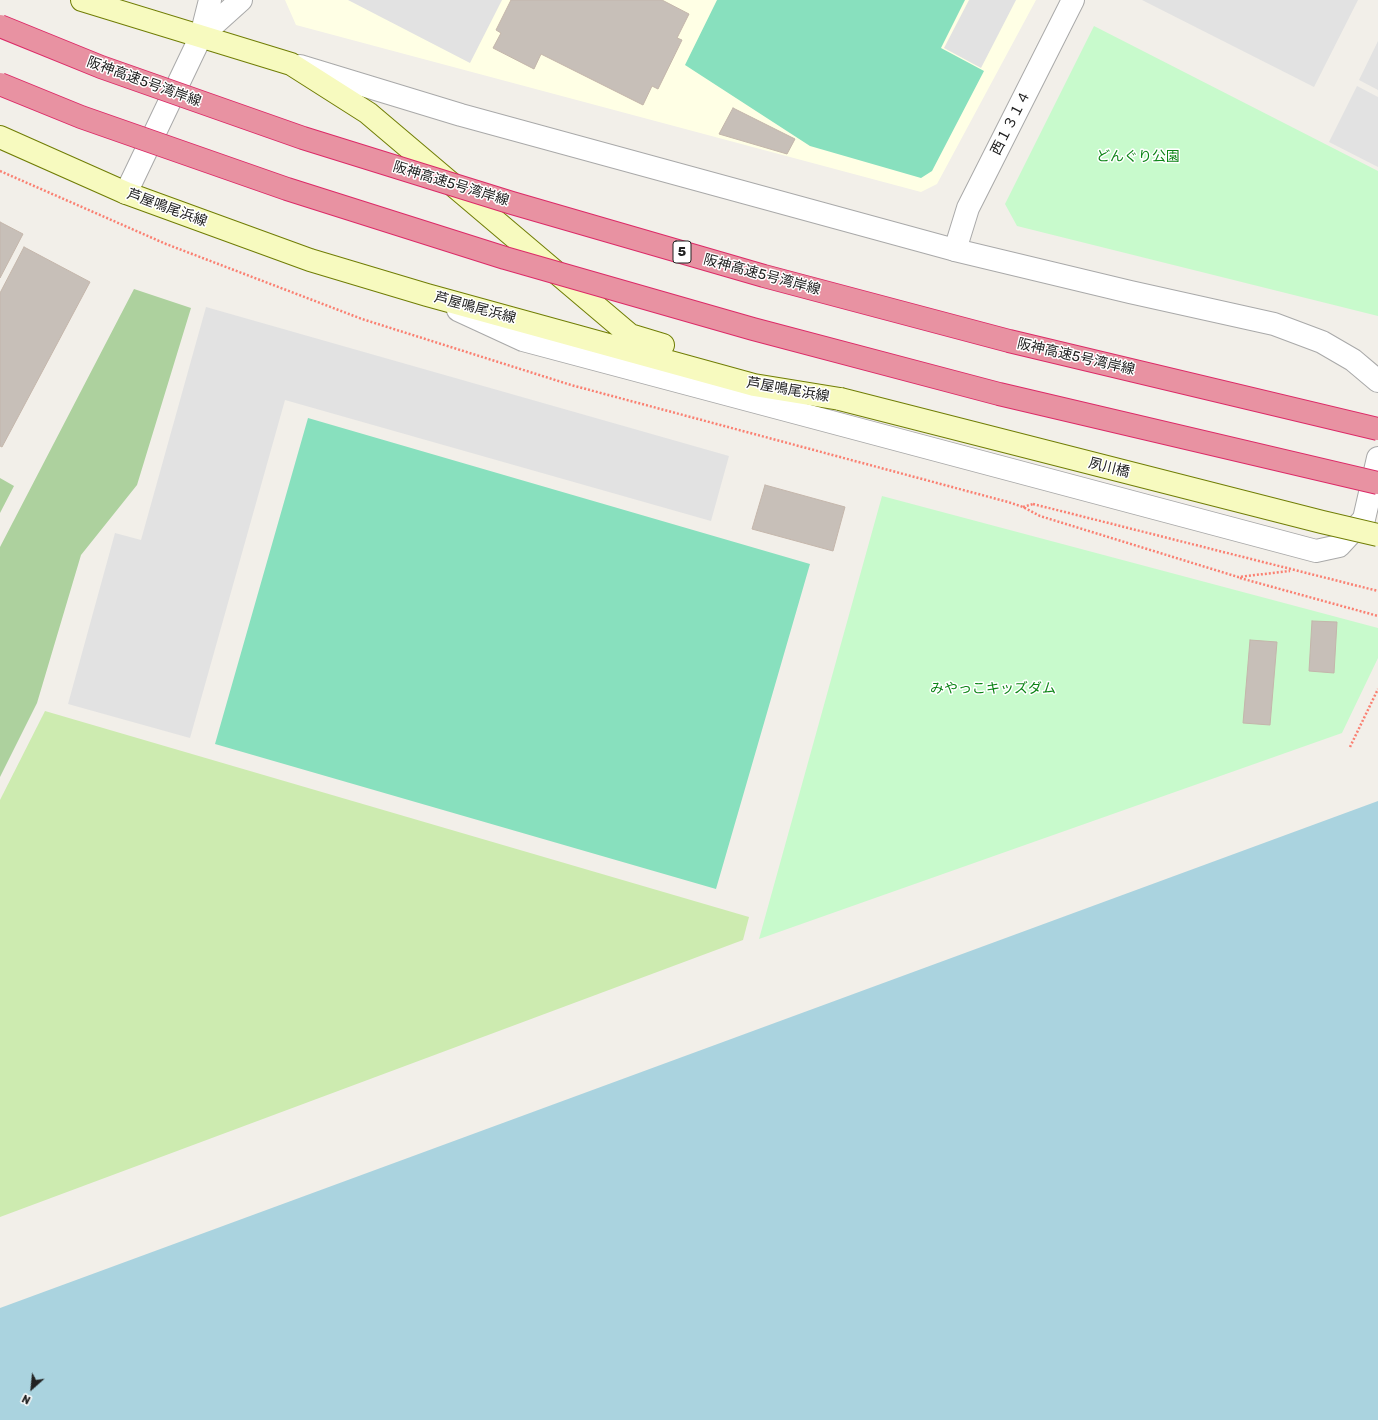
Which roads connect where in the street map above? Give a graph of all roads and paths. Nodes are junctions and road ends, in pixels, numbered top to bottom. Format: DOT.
graph roads {
  1 [pos="82,0"];
  2 [pos="210,0"];
  3 [pos="241,0"];
  4 [pos="1073,0"];
  5 [pos="0,26"];
  6 [pos="201,36"];
  7 [pos="291,64"];
  8 [pos="0,84"];
  9 [pos="0,137"];
  10 [pos="126,193"];
  11 [pos="955,250"];
  12 [pos="427,295"];
  13 [pos="1378,381"];
  14 [pos="840,399"];
  15 [pos="1378,429"];
  16 [pos="1378,458"];
  17 [pos="1378,483"];
  18 [pos="1023,507"];
  19 [pos="1378,535"];
  20 [pos="1238,577"];
  21 [pos="1378,590"];
  22 [pos="1378,616"];
  23 [pos="1378,689"];
  24 [pos="1350,747"];
  1 -- 6 [label="main road, 芦屋鳴尾浜線"];
  2 -- 6 [label="street"];
  3 -- 6 [label="street"];
  4 -- 11 [label="street, 西１３１４"];
  5 -- 15 [label="highway, 阪神高速5号湾岸線 / 5, bridge"];
  6 -- 7 [label="main road, 芦屋鳴尾浜線"];
  6 -- 10 [label="street"];
  7 -- 11 [label="street"];
  7 -- 14 [label="main road, 芦屋鳴尾浜線"];
  8 -- 17 [label="highway, bridge"];
  9 -- 10 [label="main road, 芦屋鳴尾浜線"];
  10 -- 12 [label="main road, 芦屋鳴尾浜線"];
  11 -- 13 [label="street"];
  12 -- 14 [label="main road, 芦屋鳴尾浜線"];
  12 -- 16 [label="street"];
  14 -- 19 [label="main road, 夙川橋, bridge"];
  18 -- 21 [label="path, bridge"];
  20 -- 22 [label="path"];
  23 -- 24 [label="path"];
}
